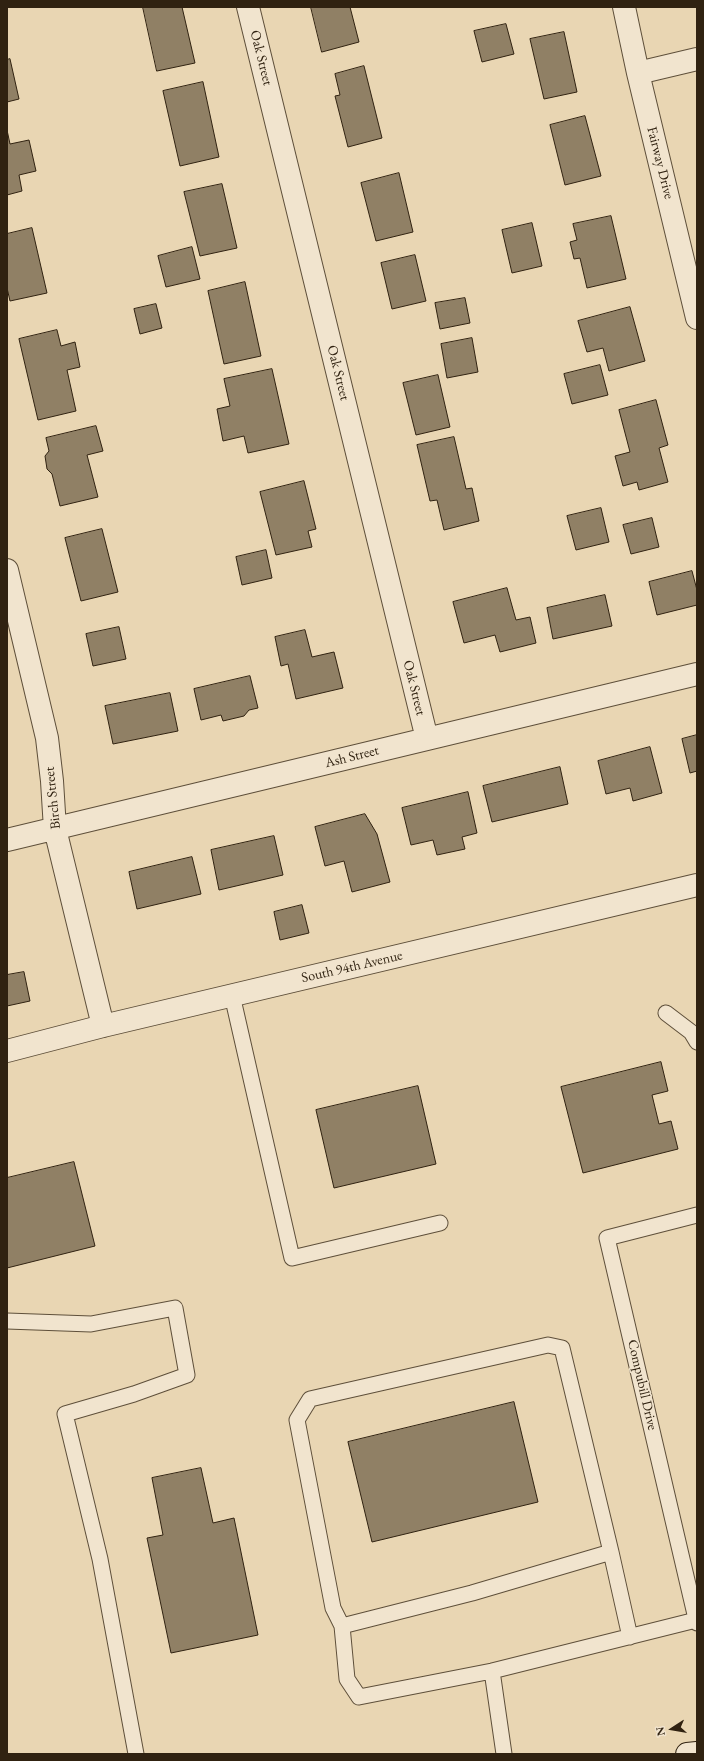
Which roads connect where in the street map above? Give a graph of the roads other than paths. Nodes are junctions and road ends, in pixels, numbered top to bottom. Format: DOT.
graph roads {
  1 [pos="248,7"];
  2 [pos="624,7"];
  3 [pos="697,59"];
  4 [pos="638,73"];
  5 [pos="697,318"];
  6 [pos="7,570"];
  7 [pos="697,674"];
  8 [pos="427,739"];
  9 [pos="55,829"];
  10 [pos="7,840"];
  11 [pos="697,885"];
  12 [pos="232,995"];
  13 [pos="666,1013"];
  14 [pos="103,1026"];
  15 [pos="697,1042"];
  16 [pos="7,1051"];
  17 [pos="697,1215"];
  18 [pos="440,1223"];
  19 [pos="7,1321"];
  20 [pos="612,1552"];
  21 [pos="697,1622"];
  22 [pos="342,1626"];
  23 [pos="630,1637"];
  24 [pos="492,1671"];
  25 [pos="697,1753"];
  26 [pos="136,1754"];
  27 [pos="504,1754"];
  28 [pos="687,1754"];
  1 -- 8 [label="street, Oak Street"];
  2 -- 4 [label="street, Fairway Drive"];
  3 -- 4 [label="street"];
  4 -- 5 [label="street, Fairway Drive"];
  6 -- 9 [label="street, Birch Street"];
  7 -- 8 [label="street, Ash Street"];
  8 -- 9 [label="street, Ash Street"];
  9 -- 10 [label="street, Ash Street"];
  9 -- 14 [label="street, Birch Street"];
  11 -- 12 [label="street, South 94th Avenue"];
  12 -- 14 [label="street, South 94th Avenue"];
  12 -- 18 [label="lane"];
  13 -- 15 [label="lane"];
  14 -- 16 [label="street, South 94th Avenue"];
  17 -- 21 [label="lane, Compubill Drive"];
  19 -- 26 [label="lane"];
  20 -- 22 [label="lane"];
  20 -- 22 [label="lane"];
  20 -- 23 [label="lane"];
  21 -- 23 [label="lane"];
  22 -- 24 [label="lane"];
  23 -- 24 [label="lane"];
  24 -- 27 [label="lane"];
  25 -- 28 [label="street"];
}
